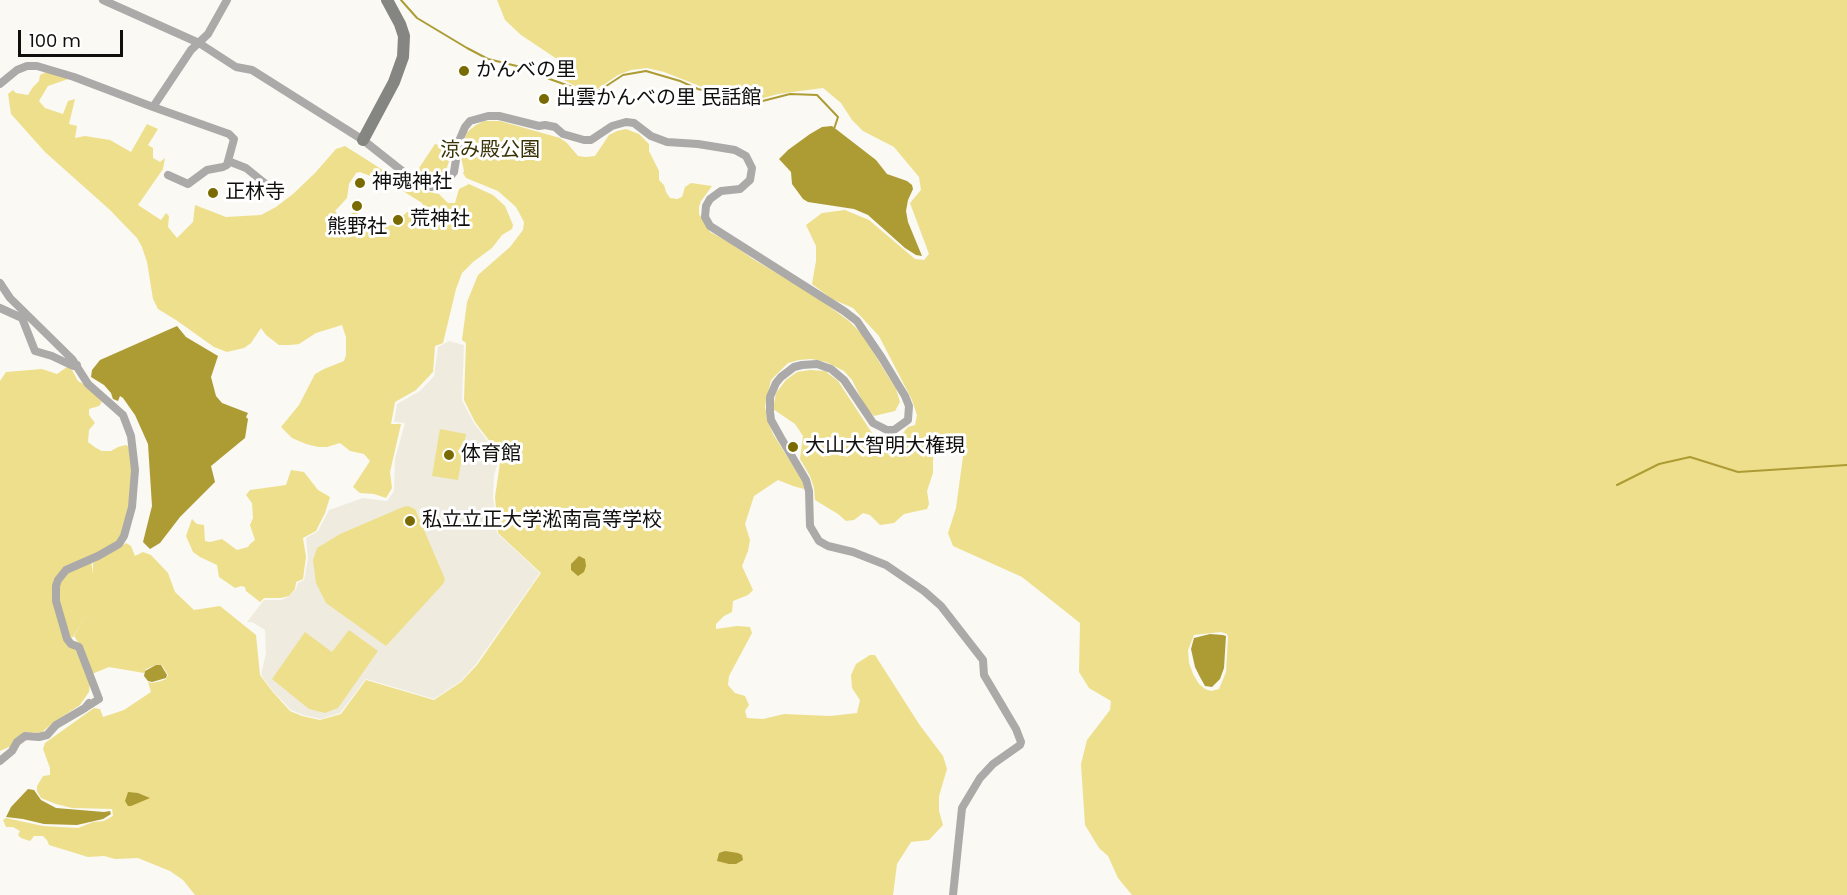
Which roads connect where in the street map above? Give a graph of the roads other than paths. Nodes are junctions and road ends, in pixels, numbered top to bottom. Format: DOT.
graph roads {
  1 [pos="103,0"];
  2 [pos="227,0"];
  3 [pos="387,0"];
  4 [pos="199,43"];
  5 [pos="0,84"];
  6 [pos="153,106"];
  7 [pos="363,140"];
  8 [pos="228,161"];
  9 [pos="168,174"];
  10 [pos="272,187"];
  11 [pos="0,283"];
  12 [pos="0,308"];
  13 [pos="23,315"];
  14 [pos="77,365"];
  15 [pos="0,761"];
  16 [pos="952,895"];
  1 -- 4 [label="street"];
  2 -- 4 [label="street"];
  3 -- 7 [label="main road"];
  4 -- 6 [label="street"];
  4 -- 7 [label="street"];
  5 -- 6 [label="street"];
  6 -- 8 [label="street"];
  7 -- 16 [label="street"];
  8 -- 9 [label="street"];
  8 -- 10 [label="street"];
  11 -- 13 [label="street"];
  12 -- 13 [label="street"];
  13 -- 14 [label="street"];
  13 -- 14 [label="street"];
  14 -- 15 [label="street"];
}
